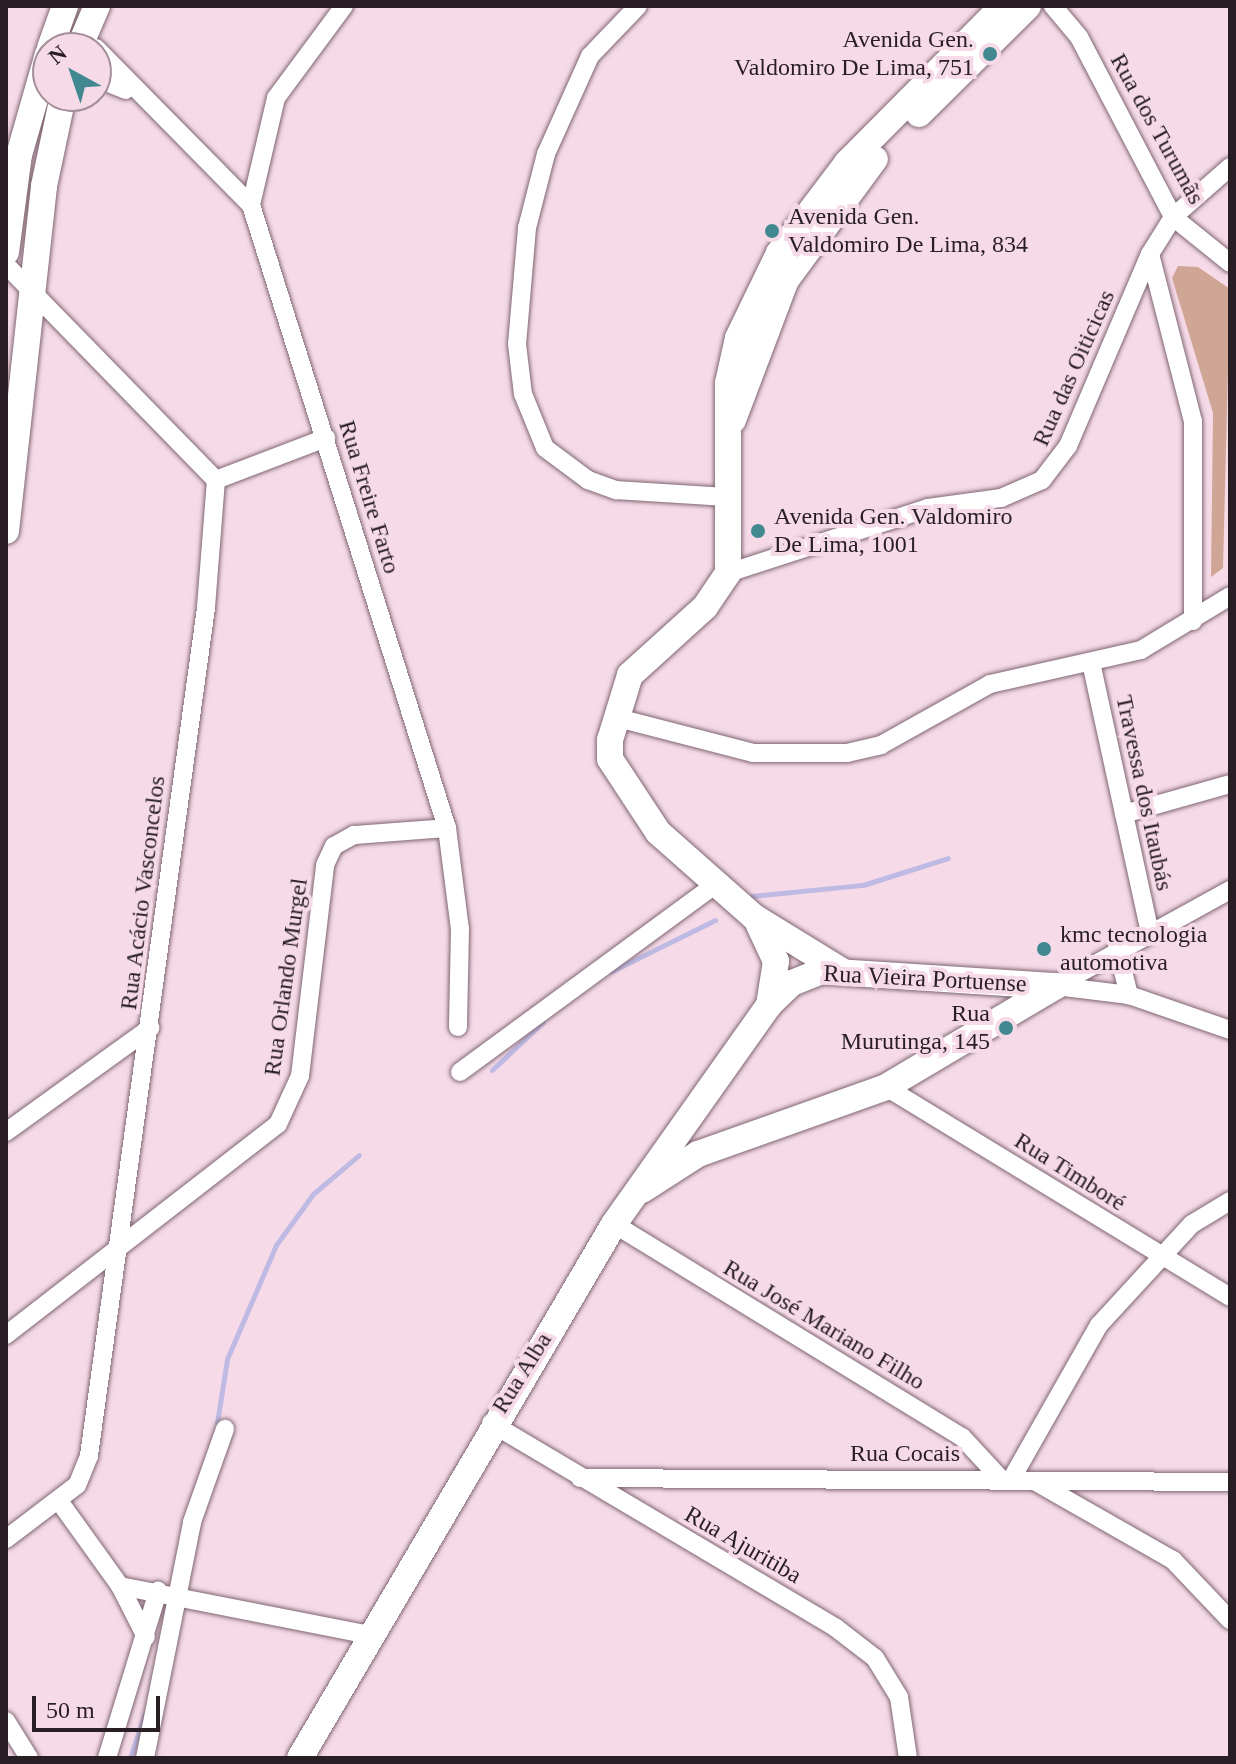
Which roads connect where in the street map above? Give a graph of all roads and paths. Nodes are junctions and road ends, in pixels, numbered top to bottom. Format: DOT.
graph roads {
  1 [pos="65,6"];
  2 [pos="97,6"];
  3 [pos="344,6"];
  4 [pos="638,6"];
  5 [pos="1003,6"];
  6 [pos="1028,6"];
  7 [pos="1053,6"];
  8 [pos="56,32"];
  9 [pos="92,32"];
  10 [pos="112,70"];
  11 [pos="112,86"];
  12 [pos="138,98"];
  13 [pos="32,112"];
  14 [pos="61,112"];
  15 [pos="1230,167"];
  16 [pos="251,205"];
  17 [pos="1173,217"];
  18 [pos="6,252"];
  19 [pos="1150,254"];
  20 [pos="1230,263"];
  21 [pos="6,265"];
  22 [pos="34,293"];
  23 [pos="29,333"];
  24 [pos="75,335"];
  25 [pos="14,384"];
  26 [pos="326,438"];
  27 [pos="726,438"];
  28 [pos="216,480"];
  29 [pos="726,497"];
  30 [pos="6,531"];
  31 [pos="728,573"];
  32 [pos="1230,596"];
  33 [pos="1193,621"];
  34 [pos="1092,667"];
  35 [pos="614,717"];
  36 [pos="1230,784"];
  37 [pos="1124,814"];
  38 [pos="447,828"];
  39 [pos="716,884"];
  40 [pos="1230,890"];
  41 [pos="754,917"];
  42 [pos="1149,929"];
  43 [pos="1117,948"];
  44 [pos="842,971"];
  45 [pos="1005,982"];
  46 [pos="1056,986"];
  47 [pos="1129,995"];
  48 [pos="769,1005"];
  49 [pos="1021,1008"];
  50 [pos="458,1027"];
  51 [pos="150,1028"];
  52 [pos="1230,1030"];
  53 [pos="460,1072"];
  54 [pos="886,1087"];
  55 [pos="678,1126"];
  56 [pos="6,1132"];
  57 [pos="698,1154"];
  58 [pos="632,1196"];
  59 [pos="1230,1201"];
  60 [pos="614,1224"];
  61 [pos="120,1252"];
  62 [pos="1159,1256"];
  63 [pos="1230,1297"];
  64 [pos="6,1335"];
  65 [pos="491,1423"];
  66 [pos="225,1429"];
  67 [pos="580,1478"];
  68 [pos="641,1478"];
  69 [pos="1006,1478"];
  70 [pos="1032,1479"];
  71 [pos="1230,1482"];
  72 [pos="59,1501"];
  73 [pos="642,1515"];
  74 [pos="6,1539"];
  75 [pos="120,1586"];
  76 [pos="168,1592"];
  77 [pos="1230,1620"];
  78 [pos="370,1635"];
  79 [pos="146,1637"];
  80 [pos="6,1721"];
  81 [pos="29,1758"];
  82 [pos="107,1758"];
  83 [pos="145,1758"];
  84 [pos="300,1758"];
  85 [pos="908,1758"];
  1 -- 8 [label="street"];
  2 -- 9 [label="street"];
  3 -- 16 [label="street"];
  4 -- 29 [label="street"];
  5 -- 27 [label="street"];
  6 -- 27 [label="street"];
  7 -- 17 [label="street, Rua dos Turumãs"];
  10 -- 12 [label="street"];
  11 -- 12 [label="street"];
  12 -- 16 [label="street"];
  13 -- 18 [label="street"];
  14 -- 22 [label="street"];
  15 -- 17 [label="street, Rua das Oiticicas"];
  16 -- 26 [label="street, Rua Freire Farto"];
  17 -- 19 [label="street, Rua das Oiticicas"];
  17 -- 20 [label="street, Rua dos Turumãs"];
  19 -- 31 [label="street, Rua das Oiticicas"];
  19 -- 33 [label="street"];
  21 -- 22 [label="street"];
  22 -- 23 [label="street"];
  22 -- 24 [label="street"];
  23 -- 24 [label="street"];
  23 -- 25 [label="street"];
  24 -- 28 [label="street"];
  25 -- 30 [label="street"];
  26 -- 28 [label="street"];
  26 -- 38 [label="street, Rua Freire Farto"];
  27 -- 29 [label="street"];
  28 -- 51 [label="street, Rua Acácio Vasconcelos"];
  29 -- 31 [label="street"];
  31 -- 35 [label="street"];
  32 -- 33 [label="street"];
  33 -- 34 [label="street"];
  34 -- 35 [label="street"];
  34 -- 37 [label="street, Travessa dos Itaubás"];
  35 -- 39 [label="street"];
  36 -- 37 [label="street"];
  37 -- 42 [label="street, Travessa dos Itaubás"];
  38 -- 50 [label="street, Rua Freire Farto"];
  38 -- 61 [label="street, Rua Orlando Murgel"];
  39 -- 41 [label="street"];
  39 -- 53 [label="street"];
  40 -- 42 [label="street"];
  41 -- 44 [label="street"];
  41 -- 48 [label="street"];
  42 -- 43 [label="street"];
  43 -- 46 [label="street"];
  43 -- 47 [label="street"];
  44 -- 45 [label="street, Rua Vieira Portuense"];
  44 -- 48 [label="street, Rua Vieira Portuense"];
  45 -- 46 [label="street, Rua Vieira Portuense"];
  45 -- 49 [label="street"];
  46 -- 47 [label="street, Rua Vieira Portuense"];
  46 -- 49 [label="street"];
  47 -- 52 [label="street, Rua Vieira Portuense"];
  48 -- 55 [label="street, Rua Alba"];
  49 -- 54 [label="street"];
  51 -- 56 [label="street"];
  51 -- 61 [label="street, Rua Acácio Vasconcelos"];
  54 -- 57 [label="street"];
  54 -- 62 [label="street, Rua Timboré"];
  55 -- 57 [label="street"];
  55 -- 58 [label="street, Rua Alba"];
  57 -- 58 [label="street"];
  58 -- 60 [label="street, Rua Alba"];
  59 -- 62 [label="street"];
  60 -- 65 [label="street, Rua Alba"];
  60 -- 69 [label="street, Rua José Mariano Filho"];
  61 -- 64 [label="street, Rua Orlando Murgel"];
  61 -- 72 [label="street, Rua Acácio Vasconcelos"];
  62 -- 63 [label="street, Rua Timboré"];
  62 -- 69 [label="street"];
  65 -- 67 [label="street, Rua Ajuritiba"];
  65 -- 78 [label="street, Rua Alba"];
  66 -- 76 [label="street"];
  67 -- 68 [label="street, Rua Cocais"];
  67 -- 73 [label="street, Rua Ajuritiba"];
  68 -- 69 [label="street, Rua Cocais"];
  68 -- 73 [label="street"];
  69 -- 70 [label="street, Rua Cocais"];
  70 -- 71 [label="street, Rua Cocais"];
  70 -- 77 [label="street"];
  72 -- 74 [label="street, Rua Acácio Vasconcelos"];
  72 -- 75 [label="street"];
  73 -- 85 [label="street, Rua Ajuritiba"];
  75 -- 76 [label="street"];
  75 -- 79 [label="street"];
  76 -- 78 [label="street"];
  76 -- 79 [label="street"];
  76 -- 83 [label="street"];
  78 -- 84 [label="street, Rua Alba"];
  79 -- 82 [label="street"];
  80 -- 81 [label="street"];
}
